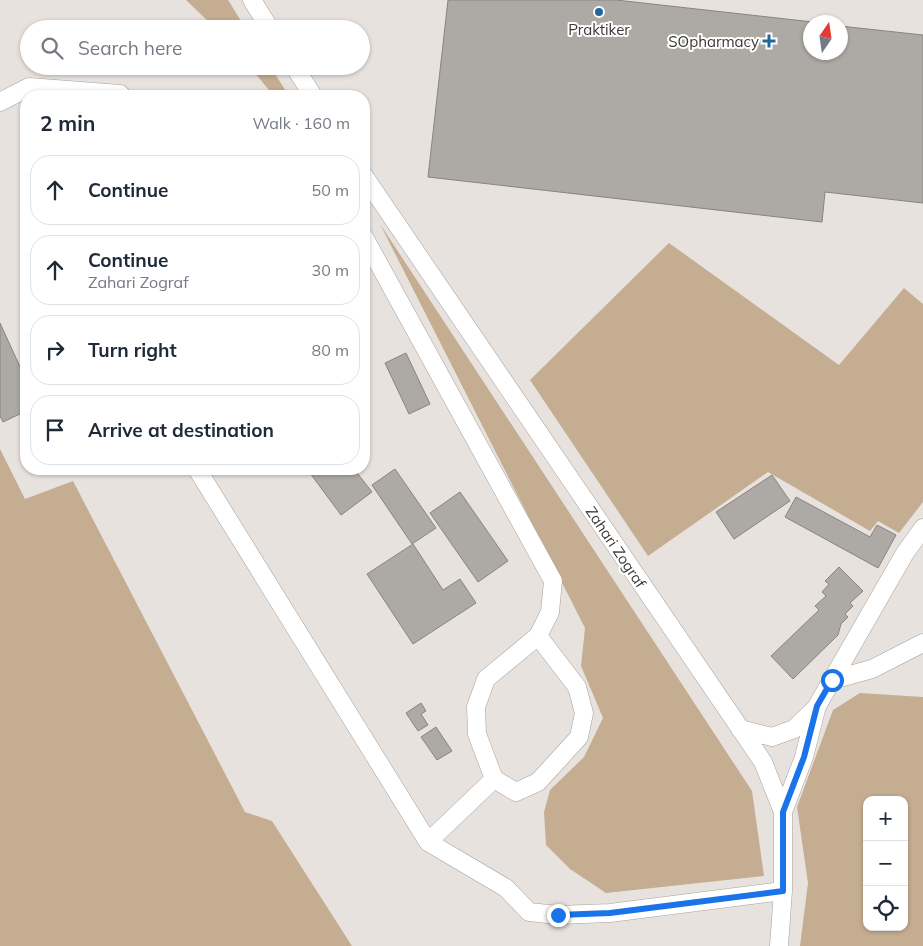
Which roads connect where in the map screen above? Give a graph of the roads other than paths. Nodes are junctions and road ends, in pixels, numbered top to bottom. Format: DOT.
graph roads {
  1 [pos="252,0"];
  2 [pos="264,20"];
  3 [pos="300,75"];
  4 [pos="26,90"];
  5 [pos="60,90"];
  6 [pos="309,90"];
  7 [pos="20,93"];
  8 [pos="0,102"];
  9 [pos="370,193"];
  10 [pos="370,248"];
  11 [pos="201,475"];
  12 [pos="923,528"];
  13 [pos="538,636"];
  14 [pos="923,643"];
  15 [pos="832,680"];
  16 [pos="817,706"];
  17 [pos="740,729"];
  18 [pos="494,779"];
  19 [pos="783,812"];
  20 [pos="428,842"];
  21 [pos="783,891"];
  22 [pos="779,946"];
  1 -- 2 [label="street"];
  3 -- 6 [label="street"];
  4 -- 5 [label="street"];
  7 -- 8 [label="street"];
  9 -- 17 [label="street, Zahari Zograf"];
  10 -- 13 [label="street"];
  11 -- 20 [label="street"];
  12 -- 15 [label="street"];
  13 -- 18 [label="street"];
  13 -- 18 [label="street"];
  14 -- 15 [label="street"];
  15 -- 16 [label="street"];
  16 -- 17 [label="street"];
  16 -- 19 [label="street"];
  17 -- 19 [label="street, Zahari Zograf"];
  18 -- 20 [label="street"];
  19 -- 21 [label="street, Zahari Zograf"];
  20 -- 21 [label="street"];
  21 -- 22 [label="street, Zahari Zograf"];
}
